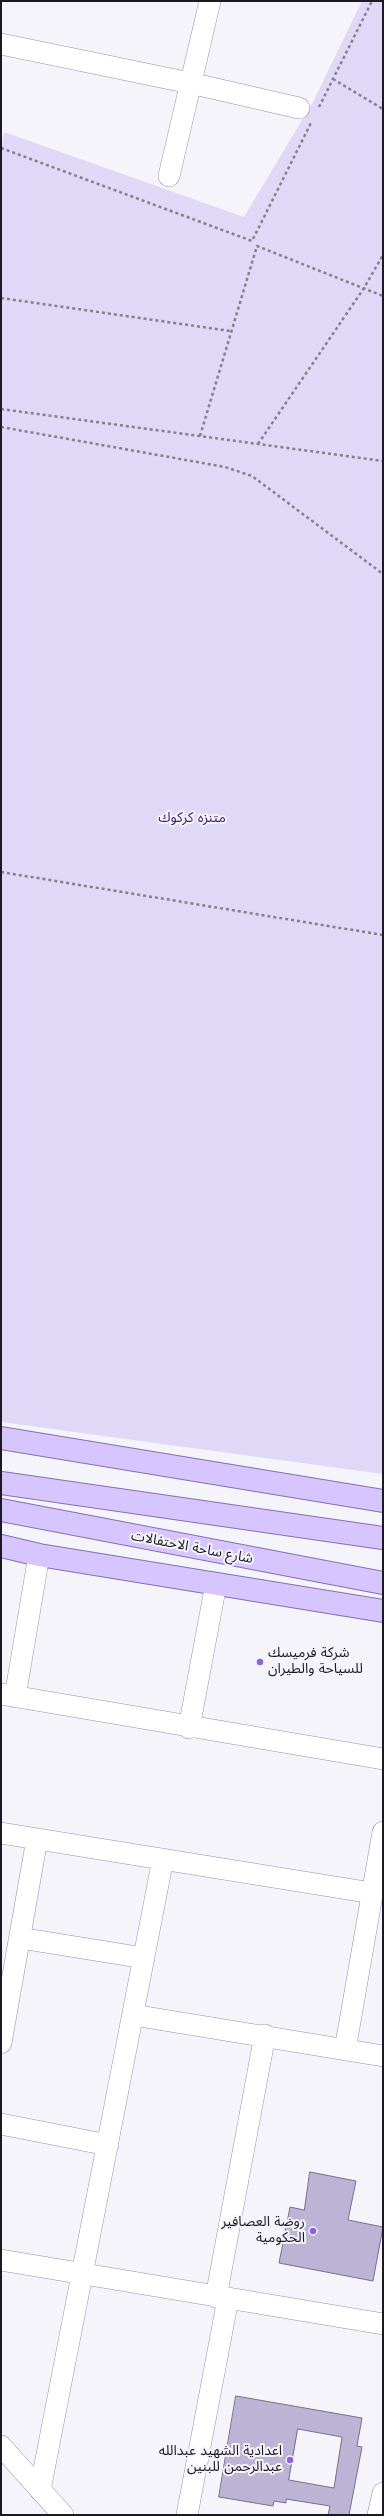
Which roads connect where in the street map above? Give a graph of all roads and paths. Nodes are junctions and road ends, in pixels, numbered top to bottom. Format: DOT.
graph roads {
  1 [pos="210,1"];
  2 [pos="372,1"];
  3 [pos="1,44"];
  4 [pos="333,79"];
  5 [pos="190,83"];
  6 [pos="383,109"];
  7 [pos="309,115"];
  8 [pos="1,148"];
  9 [pos="169,176"];
  10 [pos="383,255"];
  11 [pos="364,288"];
  12 [pos="383,296"];
  13 [pos="1,298"];
  14 [pos="230,331"];
  15 [pos="1,409"];
  16 [pos="1,427"];
  17 [pos="200,436"];
  18 [pos="258,444"];
  19 [pos="383,461"];
  20 [pos="383,574"];
  21 [pos="1,872"];
  22 [pos="383,935"];
  23 [pos="1,1438"];
  24 [pos="1,1480"];
  25 [pos="1,1483"];
  26 [pos="22,1487"];
  27 [pos="383,1501"];
  28 [pos="1,1510"];
  29 [pos="383,1538"];
  30 [pos="1,1546"];
  31 [pos="40,1555"];
  32 [pos="266,1562"];
  33 [pos="383,1583"];
  34 [pos="216,1584"];
  35 [pos="262,1591"];
  36 [pos="383,1611"];
  37 [pos="8,1696"];
  38 [pos="189,1728"];
  39 [pos="383,1759"];
  40 [pos="383,1832"];
  41 [pos="1,1834"];
  42 [pos="37,1839"];
  43 [pos="163,1860"];
  44 [pos="372,1893"];
  45 [pos="20,1938"];
  46 [pos="144,1958"];
  47 [pos="133,2015"];
  48 [pos="266,2036"];
  49 [pos="1,2043"];
  50 [pos="345,2050"];
  51 [pos="383,2056"];
  52 [pos="1,2124"];
  53 [pos="108,2145"];
  54 [pos="1,2260"];
  55 [pos="82,2274"];
  56 [pos="222,2298"];
  57 [pos="383,2324"];
  58 [pos="1,2446"];
  59 [pos="40,2490"];
  60 [pos="383,2493"];
  61 [pos="63,2515"];
  62 [pos="187,2515"];
  63 [pos="378,2515"];
  1 -- 5 [label="street"];
  2 -- 4 [label="path"];
  3 -- 5 [label="street"];
  4 -- 6 [label="path"];
  4 -- 7 [label="path"];
  5 -- 7 [label="street"];
  5 -- 9 [label="street"];
  7 -- 8 [label="path"];
  10 -- 11 [label="path"];
  11 -- 12 [label="path"];
  11 -- 14 [label="path"];
  11 -- 18 [label="path"];
  13 -- 14 [label="path"];
  14 -- 17 [label="path"];
  15 -- 17 [label="path"];
  16 -- 20 [label="path"];
  17 -- 18 [label="path"];
  18 -- 19 [label="path"];
  21 -- 22 [label="path"];
  23 -- 27 [label="main road"];
  24 -- 26 [label="main road"];
  25 -- 26 [label="main road"];
  26 -- 29 [label="main road"];
  28 -- 32 [label="main road, شارع ساحة الاحتفالات"];
  30 -- 31 [label="main road"];
  31 -- 34 [label="main road"];
  31 -- 37 [label="street"];
  32 -- 33 [label="main road, شارع ساحة الاحتفالات"];
  32 -- 35 [label="main road"];
  34 -- 35 [label="main road"];
  34 -- 38 [label="street"];
  35 -- 36 [label="main road"];
  37 -- 38 [label="street"];
  38 -- 39 [label="street"];
  40 -- 44 [label="street"];
  41 -- 42 [label="street"];
  42 -- 43 [label="street"];
  42 -- 45 [label="street"];
  43 -- 44 [label="street"];
  43 -- 46 [label="street"];
  44 -- 50 [label="street"];
  45 -- 46 [label="street"];
  45 -- 49 [label="street"];
  46 -- 47 [label="street"];
  47 -- 48 [label="street"];
  47 -- 53 [label="street"];
  48 -- 50 [label="street"];
  48 -- 56 [label="street"];
  50 -- 51 [label="street"];
  52 -- 53 [label="street"];
  53 -- 55 [label="street"];
  54 -- 55 [label="street"];
  55 -- 56 [label="street"];
  55 -- 59 [label="street"];
  56 -- 57 [label="street"];
  56 -- 62 [label="street"];
  58 -- 59 [label="street"];
  59 -- 61 [label="street"];
  60 -- 63 [label="street"];
}
